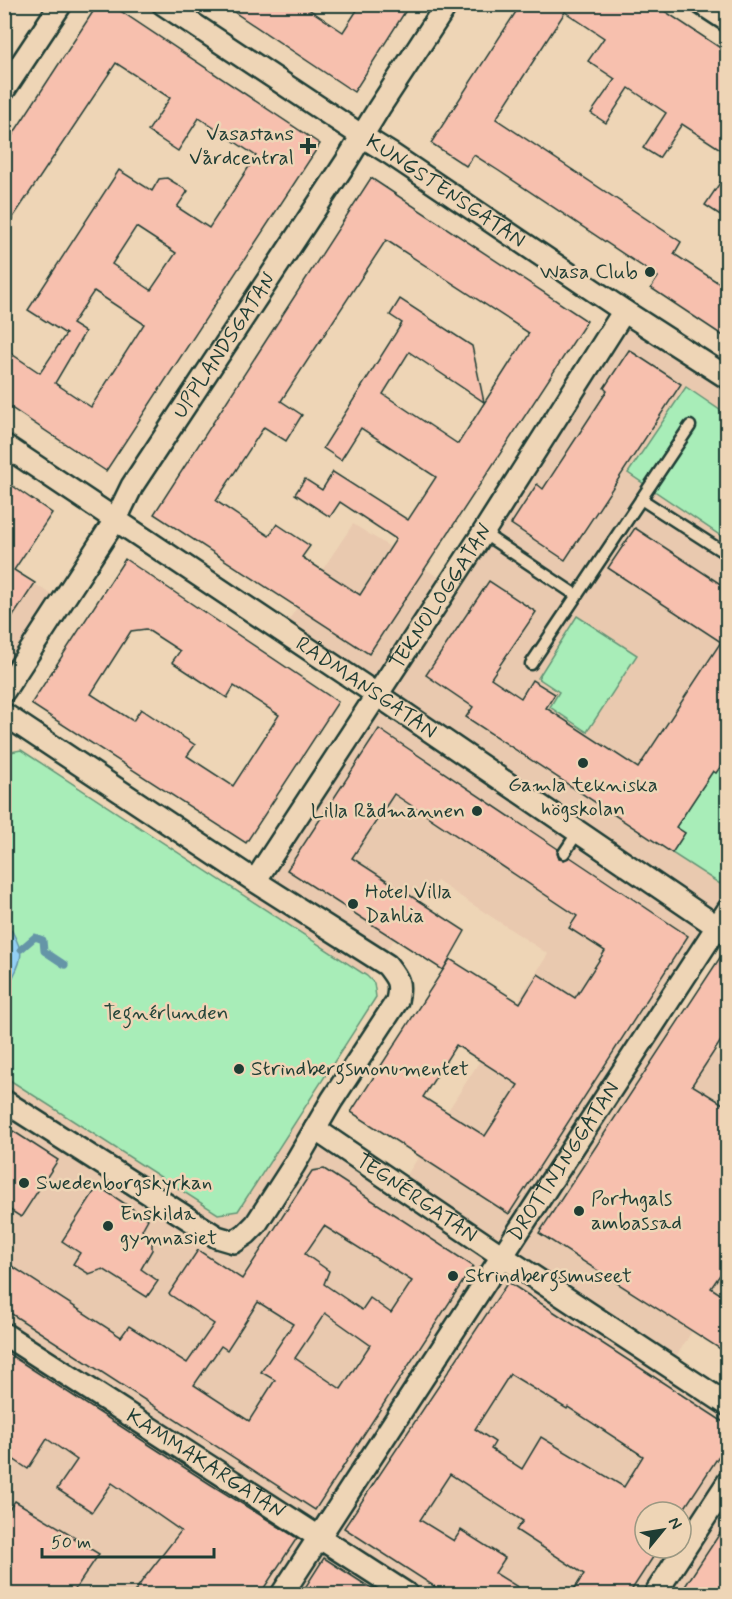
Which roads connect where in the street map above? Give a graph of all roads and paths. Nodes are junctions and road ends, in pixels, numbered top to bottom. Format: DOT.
graph roads {
  1 [pos="61,4"];
  2 [pos="163,4"];
  3 [pos="447,4"];
  4 [pos="4,90"];
  5 [pos="362,136"];
  6 [pos="624,311"];
  7 [pos="728,378"];
  8 [pos="690,426"];
  9 [pos="4,445"];
  10 [pos="641,499"];
  11 [pos="116,519"];
  12 [pos="483,533"];
  13 [pos="728,555"];
  14 [pos="576,595"];
  15 [pos="531,664"];
  16 [pos="4,691"];
  17 [pos="376,694"];
  18 [pos="4,714"];
  19 [pos="578,832"];
  20 [pos="564,853"];
  21 [pos="255,881"];
  22 [pos="724,924"];
  23 [pos="4,1101"];
  24 [pos="315,1129"];
  25 [pos="502,1256"];
  26 [pos="4,1334"];
  27 [pos="728,1405"];
  28 [pos="728,1482"];
  29 [pos="319,1538"];
  30 [pos="282,1594"];
  31 [pos="407,1594"];
  32 [pos="655,1594"];
  1 -- 4 [label="street"];
  2 -- 5 [label="street, KUNGSTENSGATAN"];
  3 -- 5 [label="street, UPPLANDSGATAN"];
  5 -- 6 [label="street, KUNGSTENSGATAN"];
  5 -- 11 [label="street, UPPLANDSGATAN"];
  6 -- 7 [label="street, KUNGSTENSGATAN"];
  6 -- 12 [label="street, TEKNOLOGGATAN"];
  8 -- 10 [label="lane"];
  9 -- 11 [label="street, RÅDMANSGATAN"];
  10 -- 13 [label="lane"];
  10 -- 14 [label="lane"];
  11 -- 16 [label="street, UPPLANDSGATAN"];
  11 -- 17 [label="street, RÅDMANSGATAN"];
  12 -- 14 [label="lane"];
  12 -- 17 [label="street, TEKNOLOGGATAN"];
  14 -- 15 [label="lane"];
  17 -- 19 [label="street, RÅDMANSGATAN"];
  17 -- 21 [label="street, TEKNOLOGGATAN"];
  18 -- 21 [label="street"];
  19 -- 20 [label="lane"];
  19 -- 22 [label="street, RÅDMANSGATAN"];
  21 -- 24 [label="street"];
  22 -- 25 [label="street, DROTTNINGGATAN"];
  23 -- 24 [label="street"];
  24 -- 25 [label="street, TEGNÉRGATAN"];
  25 -- 27 [label="street, TEGNÉRGATAN"];
  25 -- 29 [label="street, DROTTNINGGATAN"];
  26 -- 29 [label="street, KAMMAKARGATAN"];
  28 -- 32 [label="street"];
  29 -- 30 [label="street, DROTTNINGGATAN"];
  29 -- 31 [label="street, KAMMAKARGATAN"];
}
